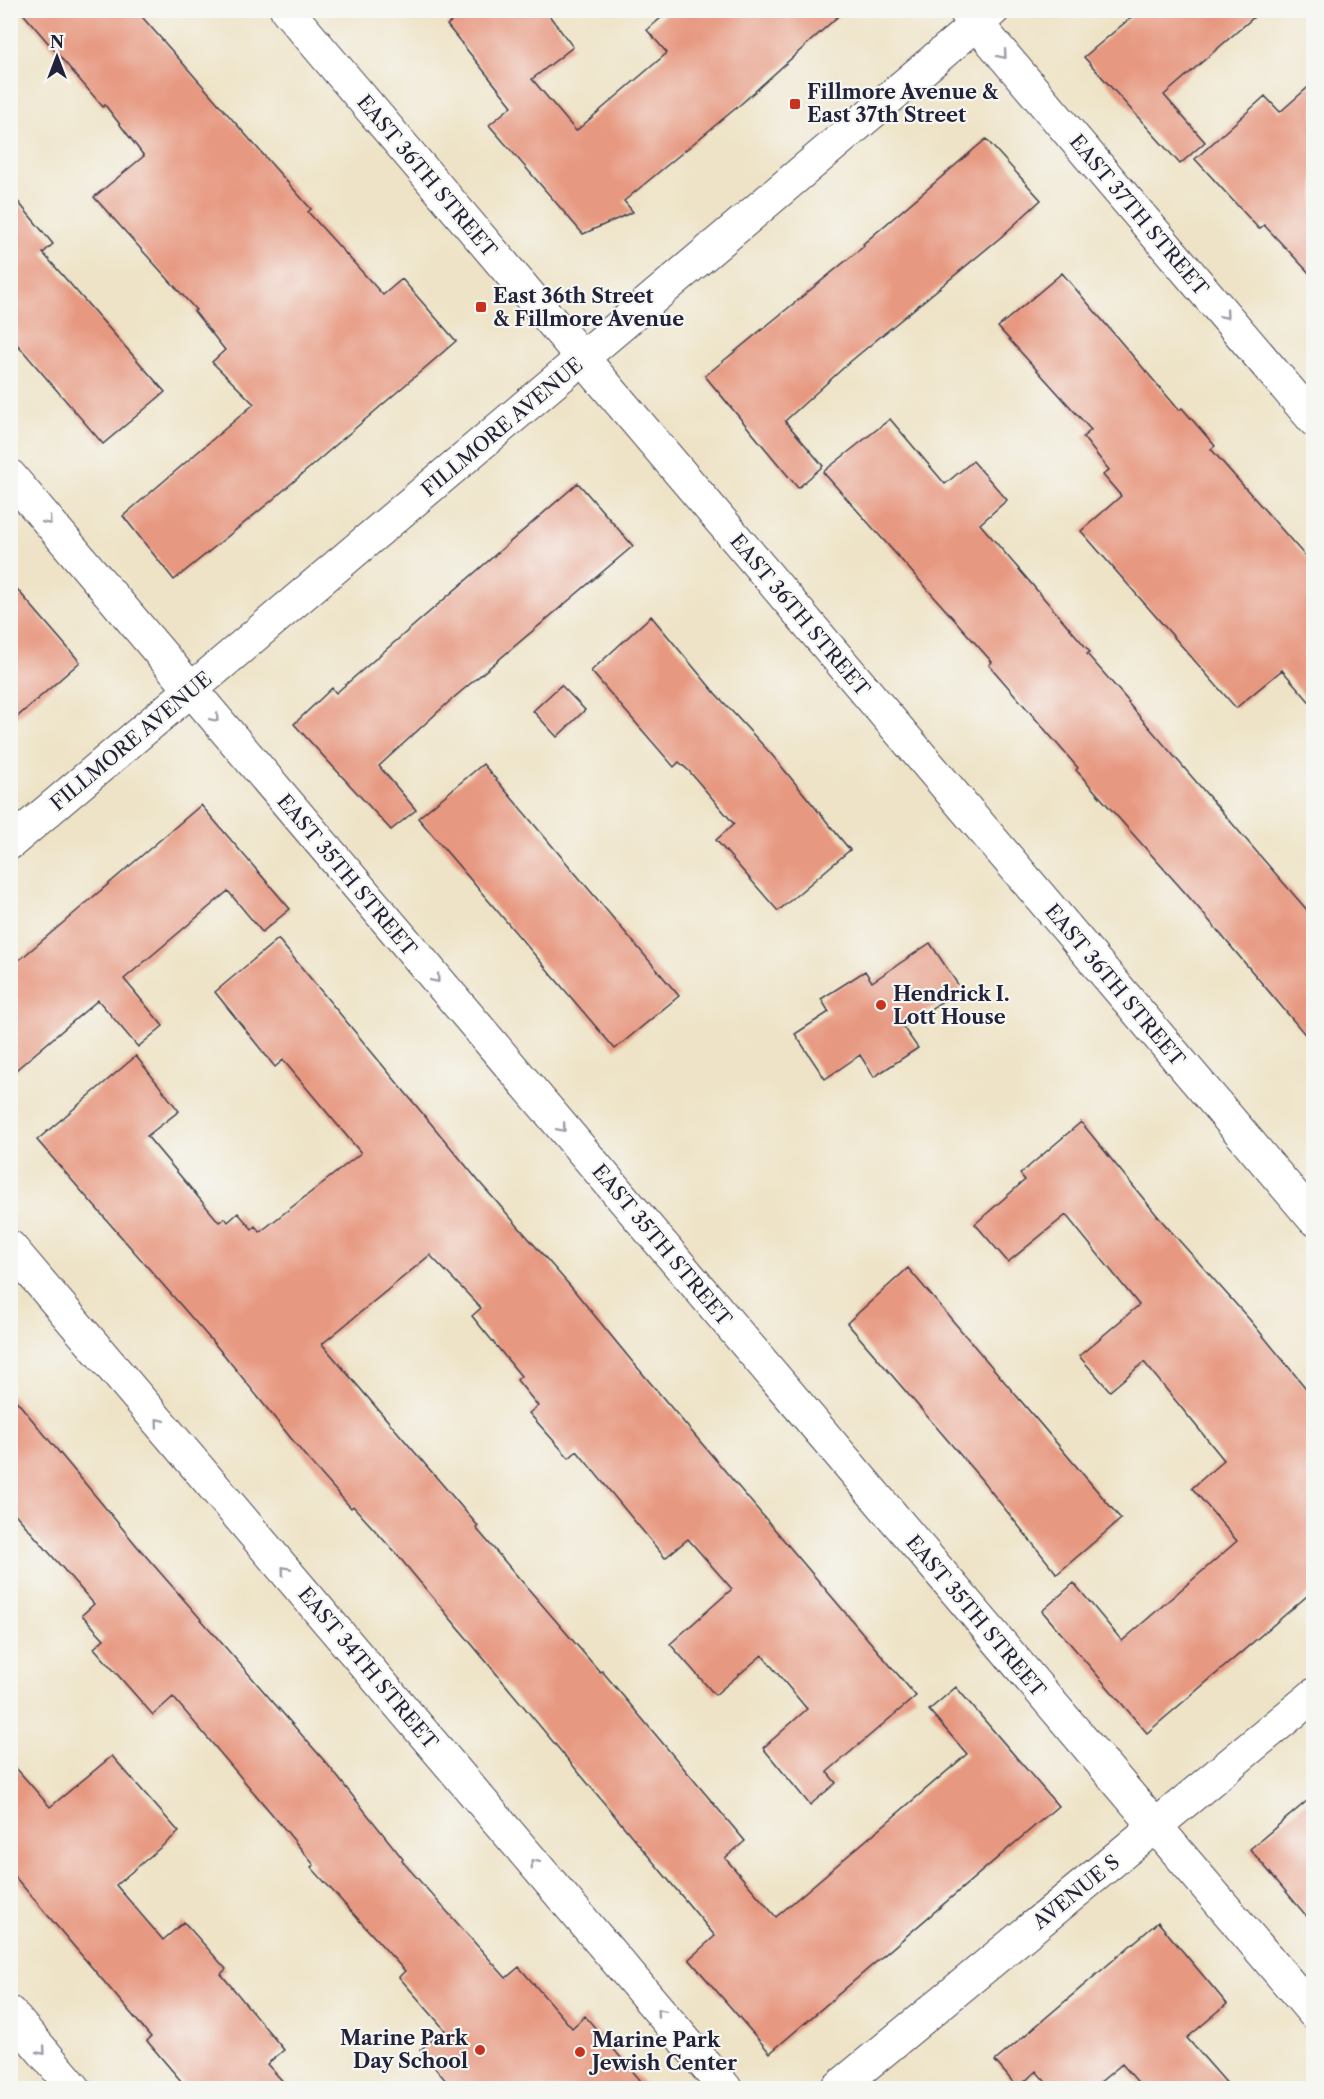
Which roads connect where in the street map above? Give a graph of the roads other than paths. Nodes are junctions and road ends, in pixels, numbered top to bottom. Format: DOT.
graph roads {
  1 [pos="287,10"];
  2 [pos="978,15"];
  3 [pos="582,359"];
  4 [pos="1314,420"];
  5 [pos="10,476"];
  6 [pos="192,691"];
  7 [pos="10,843"];
  8 [pos="1314,1219"];
  9 [pos="10,1247"];
  10 [pos="1314,1695"];
  11 [pos="1156,1827"];
  12 [pos="10,2013"];
  13 [pos="1314,2013"];
  14 [pos="74,2088"];
  15 [pos="725,2088"];
  16 [pos="838,2088"];
  1 -- 3 [label="street, EAST 36TH STREET"];
  2 -- 3 [label="street, FILLMORE AVENUE"];
  2 -- 4 [label="street, EAST 37TH STREET, one-way"];
  3 -- 6 [label="street, FILLMORE AVENUE"];
  3 -- 8 [label="street, EAST 36TH STREET"];
  5 -- 6 [label="street, EAST 35TH STREET, one-way"];
  6 -- 7 [label="street, FILLMORE AVENUE"];
  6 -- 11 [label="street, EAST 35TH STREET, one-way"];
  15 -- 9 [label="street, EAST 34TH STREET, one-way"];
  10 -- 11 [label="street, AVENUE S"];
  11 -- 13 [label="street, EAST 35TH STREET"];
  11 -- 16 [label="street, AVENUE S"];
  12 -- 14 [label="street, one-way"];
}
